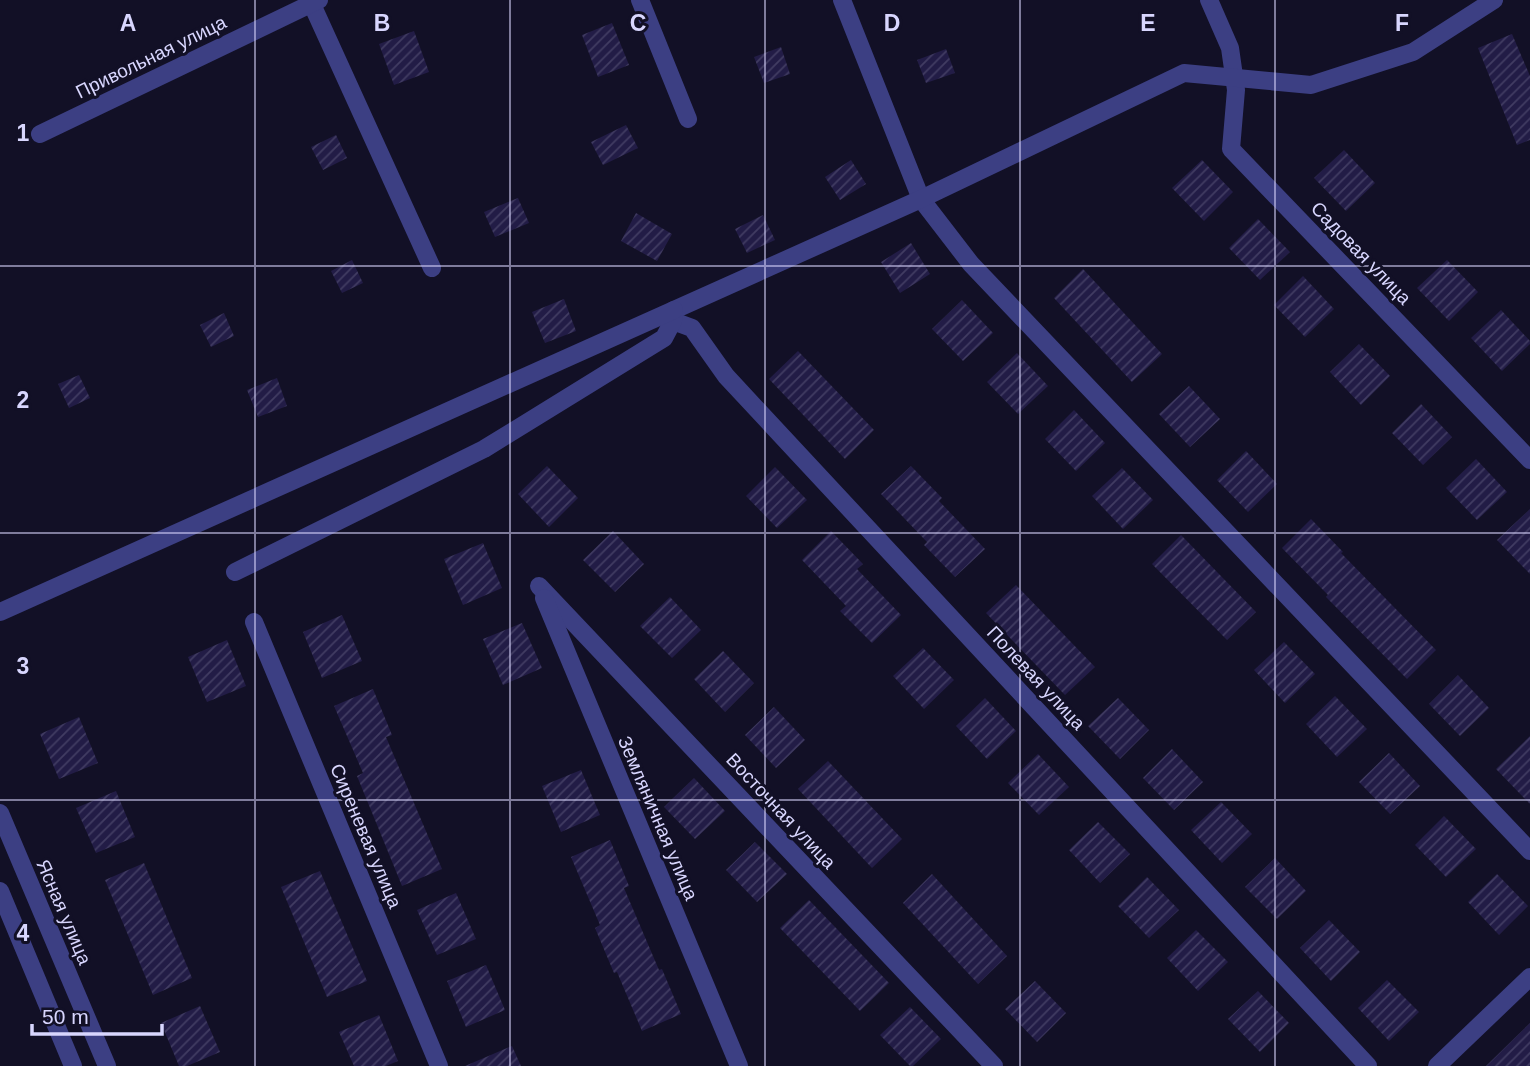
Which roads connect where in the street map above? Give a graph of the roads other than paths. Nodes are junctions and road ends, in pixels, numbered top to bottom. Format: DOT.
graph roads {
  1 [pos="640,0"];
  2 [pos="842,0"];
  3 [pos="1209,0"];
  4 [pos="1494,0"];
  5 [pos="313,1"];
  6 [pos="1234,77"];
  7 [pos="688,118"];
  8 [pos="40,135"];
  9 [pos="921,199"];
  10 [pos="432,268"];
  11 [pos="674,316"];
  12 [pos="1530,460"];
  13 [pos="235,572"];
  14 [pos="539,586"];
  15 [pos="0,612"];
  16 [pos="254,622"];
  17 [pos="0,813"];
  18 [pos="1530,851"];
  19 [pos="0,891"];
  20 [pos="1530,977"];
  21 [pos="73,1066"];
  22 [pos="107,1066"];
  23 [pos="439,1066"];
  24 [pos="740,1066"];
  25 [pos="994,1066"];
  26 [pos="1368,1066"];
  27 [pos="1437,1066"];
  1 -- 7 [label="street"];
  2 -- 9 [label="street"];
  3 -- 6 [label="street, Садовая улица"];
  4 -- 6 [label="street"];
  5 -- 8 [label="street, Привольная улица"];
  5 -- 10 [label="street"];
  6 -- 9 [label="street"];
  6 -- 12 [label="street, Садовая улица"];
  9 -- 11 [label="street"];
  9 -- 18 [label="street"];
  11 -- 13 [label="street"];
  11 -- 15 [label="street"];
  11 -- 26 [label="street, Полевая улица"];
  14 -- 24 [label="street, Земляничная улица"];
  14 -- 25 [label="street, Восточная улица"];
  16 -- 23 [label="street, Сиреневая улица"];
  17 -- 22 [label="street, Ясная улица"];
  19 -- 21 [label="street"];
  20 -- 27 [label="street"];
}
